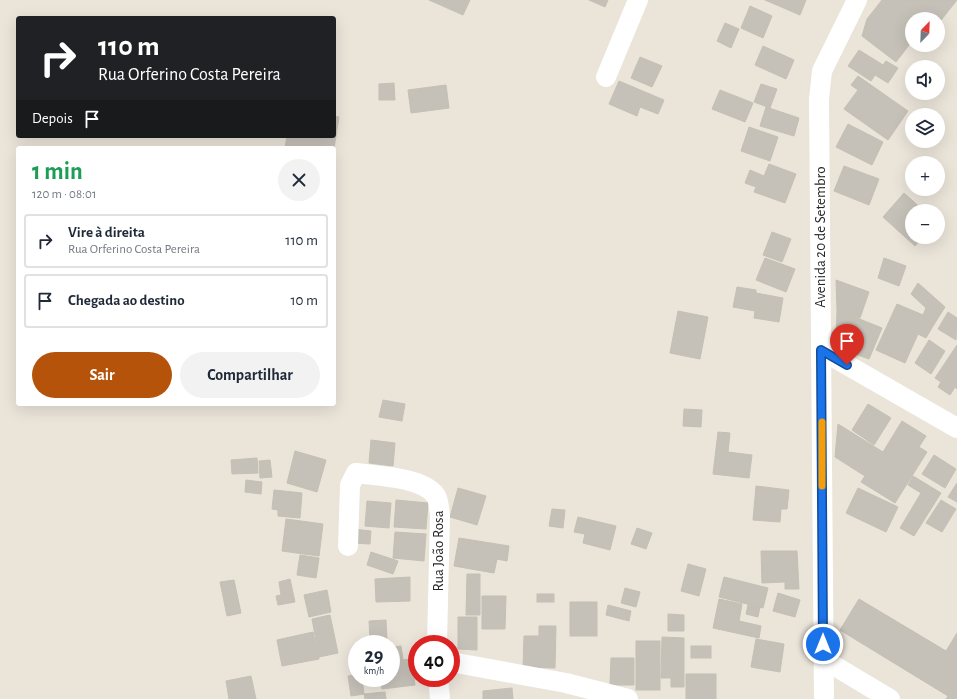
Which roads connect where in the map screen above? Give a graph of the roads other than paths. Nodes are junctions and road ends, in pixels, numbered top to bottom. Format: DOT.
graph roads {
  1 [pos="638,0"];
  2 [pos="857,0"];
  3 [pos="606,77"];
  4 [pos="821,350"];
  5 [pos="957,428"];
  6 [pos="348,546"];
  7 [pos="437,635"];
  8 [pos="824,659"];
  9 [pos="460,664"];
  10 [pos="439,687"];
  11 [pos="440,699"];
  12 [pos="628,699"];
  13 [pos="824,699"];
  14 [pos="890,699"];
  1 -- 3 [label="street"];
  2 -- 4 [label="street, Avenida 20 de Setembro"];
  4 -- 5 [label="street"];
  4 -- 8 [label="street, Avenida 20 de Setembro"];
  6 -- 7 [label="street, Rua João Rosa"];
  8 -- 13 [label="street, Avenida 20 de Setembro"];
  8 -- 14 [label="street"];
  9 -- 12 [label="street"];
  10 -- 11 [label="street"];
}
